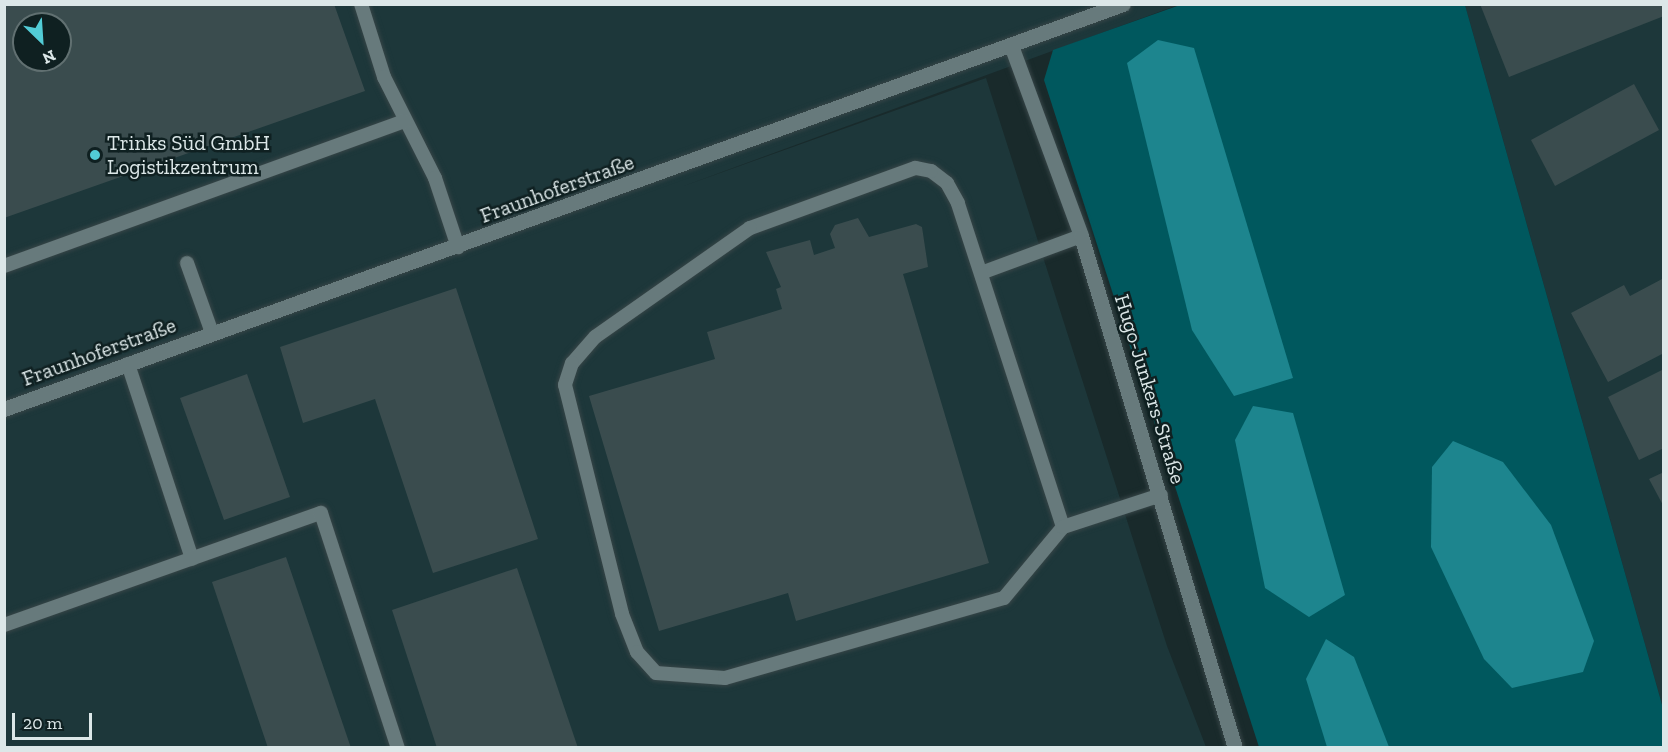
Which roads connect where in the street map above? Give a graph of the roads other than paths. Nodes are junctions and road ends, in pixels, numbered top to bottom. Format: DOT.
graph roads {
  1 [pos="361,4"];
  2 [pos="1123,4"];
  3 [pos="1012,48"];
  4 [pos="405,121"];
  5 [pos="1081,236"];
  6 [pos="458,247"];
  7 [pos="187,263"];
  8 [pos="4,266"];
  9 [pos="981,273"];
  10 [pos="212,333"];
  11 [pos="128,364"];
  12 [pos="4,409"];
  13 [pos="1161,495"];
  14 [pos="1063,527"];
  15 [pos="192,560"];
  16 [pos="4,625"];
  17 [pos="398,747"];
  18 [pos="1235,747"];
  1 -- 4 [label="lane"];
  2 -- 3 [label="street, Fraunhoferstraße"];
  3 -- 5 [label="street, Hugo-Junkers-Straße"];
  3 -- 6 [label="street, Fraunhoferstraße"];
  4 -- 6 [label="lane"];
  4 -- 8 [label="lane"];
  5 -- 9 [label="lane"];
  5 -- 13 [label="street, Hugo-Junkers-Straße"];
  6 -- 10 [label="street, Fraunhoferstraße"];
  7 -- 10 [label="lane"];
  9 -- 14 [label="lane"];
  9 -- 14 [label="lane"];
  10 -- 11 [label="street, Fraunhoferstraße"];
  11 -- 12 [label="street, Fraunhoferstraße"];
  11 -- 15 [label="lane"];
  13 -- 14 [label="lane"];
  13 -- 18 [label="street, Hugo-Junkers-Straße"];
  15 -- 16 [label="lane"];
  15 -- 17 [label="lane"];
}
